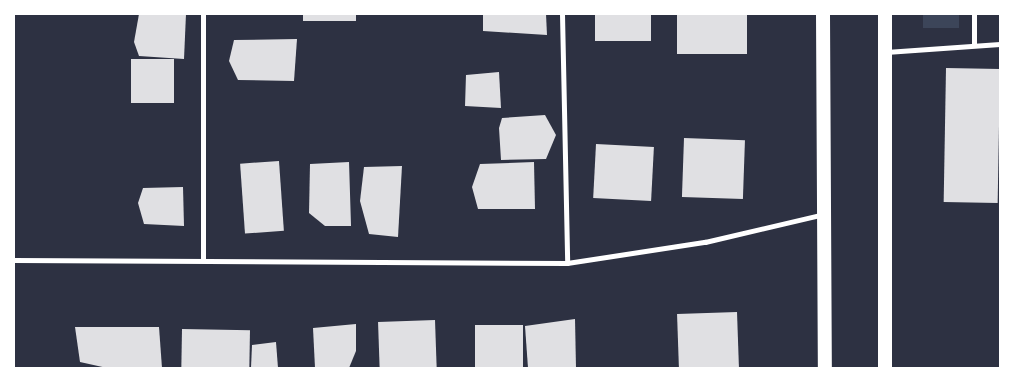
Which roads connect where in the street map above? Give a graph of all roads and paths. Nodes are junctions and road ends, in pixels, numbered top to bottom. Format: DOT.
graph roads {
  1 [pos="203,14"];
  2 [pos="562,14"];
  3 [pos="823,14"];
  4 [pos="885,14"];
  5 [pos="974,14"];
  6 [pos="974,44"];
  7 [pos="1000,44"];
  8 [pos="886,52"];
  9 [pos="824,214"];
  10 [pos="14,260"];
  11 [pos="203,260"];
  12 [pos="567,263"];
  13 [pos="825,368"];
  14 [pos="885,368"];
  1 -- 11 [label="street"];
  2 -- 12 [label="street"];
  3 -- 9 [label="highway"];
  4 -- 8 [label="highway"];
  5 -- 6 [label="street"];
  6 -- 7 [label="street"];
  6 -- 8 [label="street"];
  8 -- 14 [label="highway"];
  9 -- 12 [label="street"];
  9 -- 13 [label="highway"];
  10 -- 11 [label="street"];
  11 -- 12 [label="street"];
}
